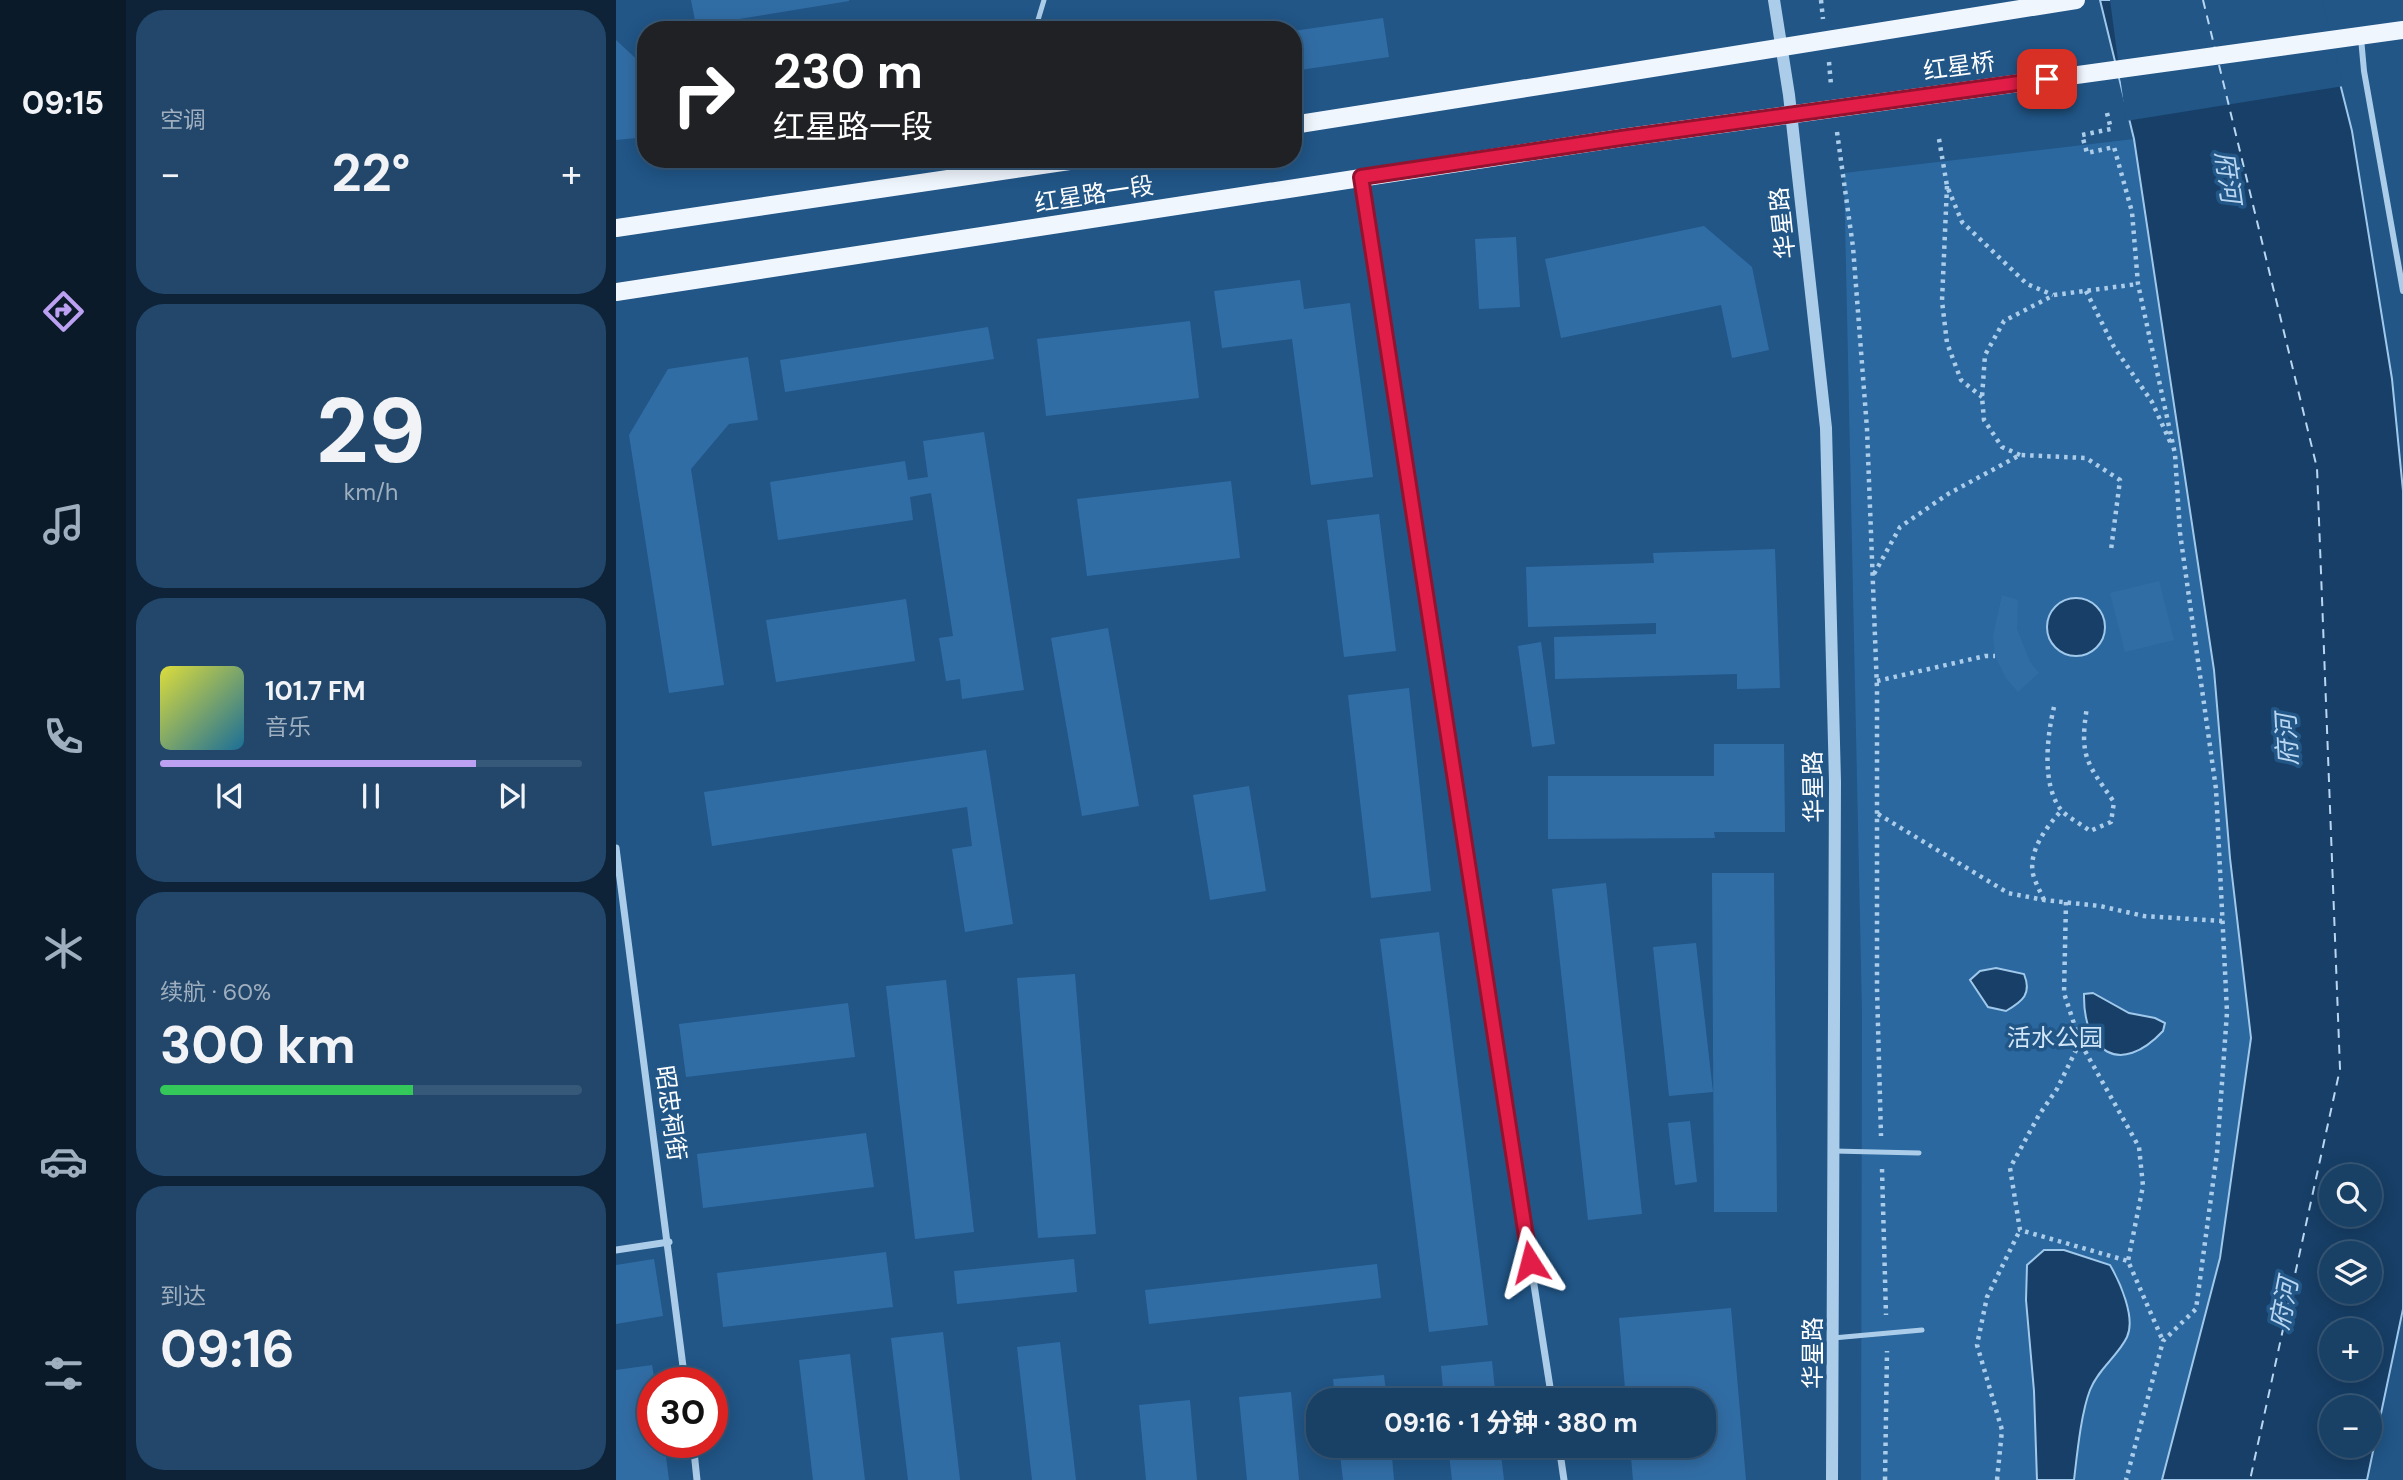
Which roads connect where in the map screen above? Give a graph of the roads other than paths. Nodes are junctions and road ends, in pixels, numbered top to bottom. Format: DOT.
graph roads {
  1 [pos="1044,0"];
  2 [pos="1774,0"];
  3 [pos="2076,0"];
  4 [pos="1038,21"];
  5 [pos="2403,30"];
  6 [pos="2353,37"];
  7 [pos="1302,124"];
  8 [pos="1621,138"];
  9 [pos="1015,168"];
  10 [pos="1361,177"];
  11 [pos="616,228"];
  12 [pos="2403,290"];
  13 [pos="616,292"];
  14 [pos="616,848"];
  15 [pos="1833,1151"];
  16 [pos="1919,1153"];
  17 [pos="668,1242"];
  18 [pos="616,1250"];
  19 [pos="1922,1330"];
  20 [pos="1833,1338"];
  21 [pos="683,1367"];
  22 [pos="1550,1388"];
  23 [pos="694,1458"];
  24 [pos="1561,1458"];
  25 [pos="697,1480"];
  26 [pos="1564,1480"];
  27 [pos="1832,1480"];
  1 -- 4 [label="lane"];
  2 -- 15 [label="street, 华星路"];
  3 -- 7 [label="main road, 红星桥"];
  5 -- 6 [label="main road, 红星桥"];
  6 -- 8 [label="main road, 红星桥"];
  6 -- 12 [label="street"];
  8 -- 10 [label="main road, 红星路一段"];
  9 -- 11 [label="main road, 红星路一段"];
  10 -- 13 [label="main road, 红星路一段"];
  10 -- 22 [label="street"];
  14 -- 17 [label="street, 昭忠祠街"];
  15 -- 16 [label="lane"];
  15 -- 20 [label="street, 华星路"];
  17 -- 18 [label="street"];
  17 -- 21 [label="street, 昭忠祠街"];
  19 -- 20 [label="lane"];
  20 -- 27 [label="street, 华星路"];
  23 -- 25 [label="street"];
  24 -- 26 [label="street"];
}
